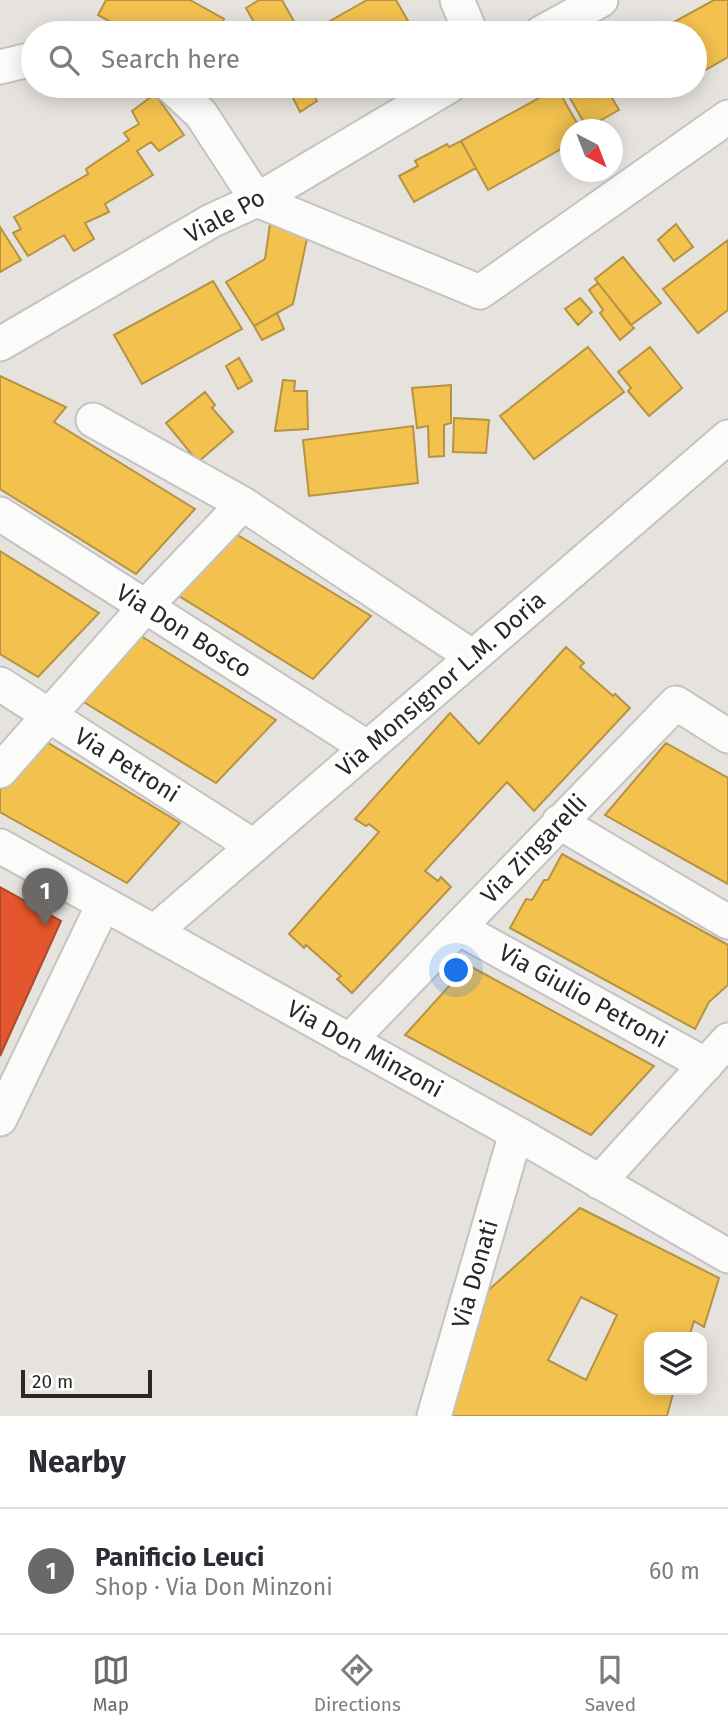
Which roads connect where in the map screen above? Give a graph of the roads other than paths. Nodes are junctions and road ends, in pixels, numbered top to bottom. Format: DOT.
graph roads {
  1 [pos="457,0"];
  2 [pos="601,0"];
  3 [pos="466,21"];
  4 [pos="563,21"];
  5 [pos="21,62"];
  6 [pos="0,67"];
  7 [pos="184,98"];
  8 [pos="429,98"];
  9 [pos="728,117"];
  10 [pos="257,200"];
  11 [pos="0,344"];
  12 [pos="93,419"];
  13 [pos="728,437"];
  14 [pos="243,505"];
  15 [pos="0,514"];
  16 [pos="145,607"];
  17 [pos="473,657"];
  18 [pos="0,684"];
  19 [pos="48,715"];
  20 [pos="728,736"];
  21 [pos="368,748"];
  22 [pos="0,771"];
  23 [pos="559,822"];
  24 [pos="0,846"];
  25 [pos="253,846"];
  26 [pos="103,905"];
  27 [pos="728,922"];
  28 [pos="459,928"];
  29 [pos="154,932"];
  30 [pos="728,1040"];
  31 [pos="349,1041"];
  32 [pos="706,1065"];
  33 [pos="0,1119"];
  34 [pos="516,1133"];
  35 [pos="599,1182"];
  36 [pos="728,1256"];
  37 [pos="434,1416"];
  1 -- 3 [label="street"];
  2 -- 4 [label="street"];
  5 -- 6 [label="street"];
  7 -- 10 [label="street"];
  8 -- 10 [label="street, Viale Po"];
  9 -- 10 [label="street"];
  10 -- 11 [label="street, Viale Po"];
  12 -- 14 [label="street"];
  13 -- 17 [label="street, Via Monsignor L.M. Doria"];
  14 -- 16 [label="street"];
  14 -- 17 [label="street"];
  15 -- 16 [label="street, Via Don Bosco"];
  16 -- 19 [label="street"];
  16 -- 21 [label="street, Via Don Bosco"];
  17 -- 21 [label="street, Via Monsignor L.M. Doria"];
  18 -- 19 [label="street, Via Petroni"];
  19 -- 22 [label="street"];
  19 -- 25 [label="street, Via Petroni"];
  20 -- 23 [label="street, Via Zingarelli"];
  21 -- 25 [label="street, Via Monsignor L.M. Doria"];
  23 -- 27 [label="street"];
  23 -- 28 [label="street, Via Zingarelli"];
  24 -- 26 [label="street, Via Don Minzoni"];
  25 -- 29 [label="street, Via Monsignor L.M. Doria"];
  26 -- 29 [label="street, Via Don Minzoni"];
  26 -- 33 [label="street"];
  28 -- 31 [label="street, Via Zingarelli"];
  28 -- 32 [label="street, Via Giulio Petroni"];
  29 -- 31 [label="street, Via Don Minzoni"];
  30 -- 32 [label="street"];
  31 -- 34 [label="street, Via Don Minzoni"];
  32 -- 35 [label="street"];
  34 -- 35 [label="street, Via Don Minzoni"];
  34 -- 37 [label="street, Via Donati"];
  35 -- 36 [label="street, Via Don Minzoni"];
}
